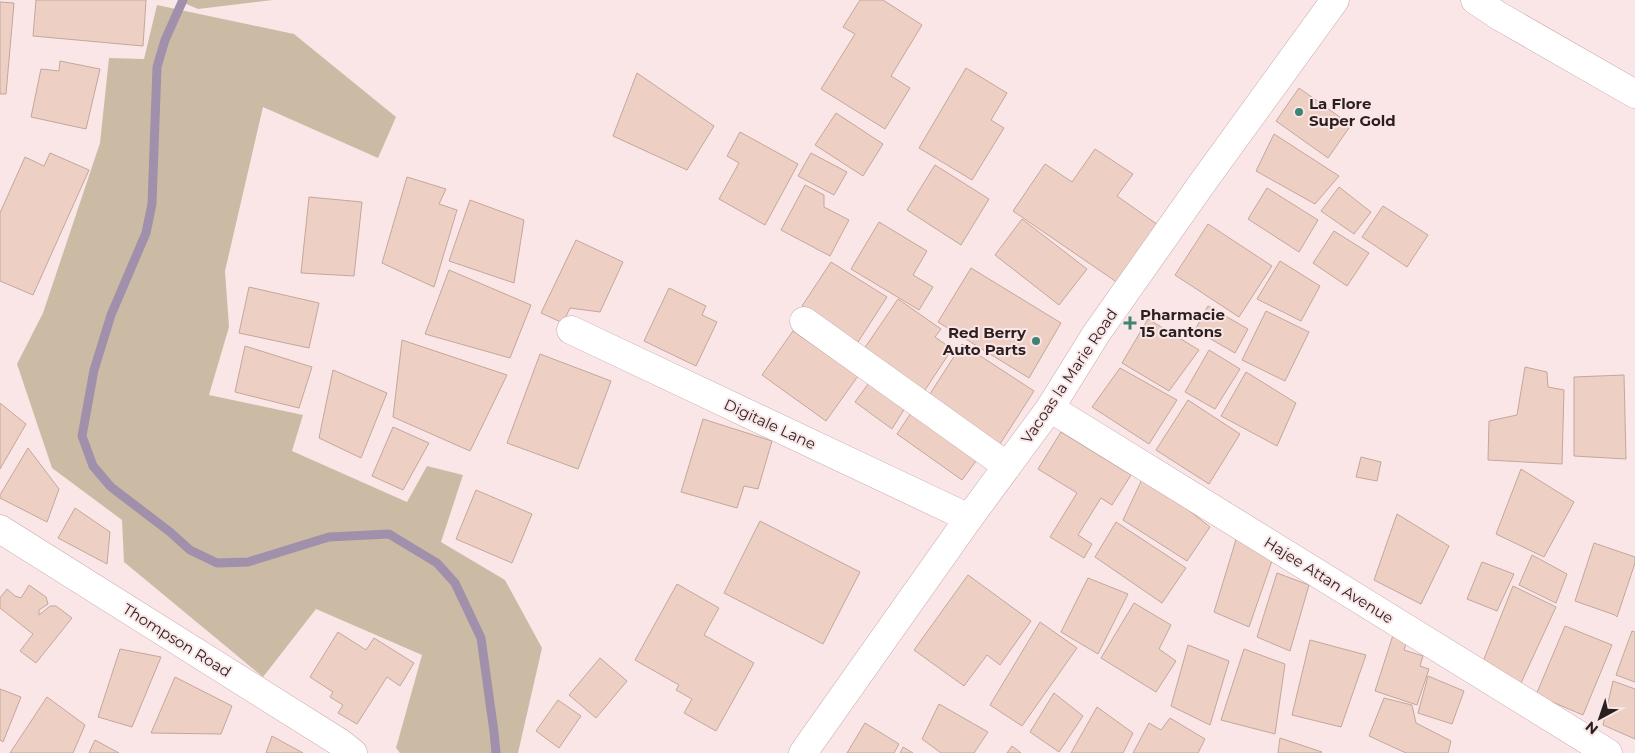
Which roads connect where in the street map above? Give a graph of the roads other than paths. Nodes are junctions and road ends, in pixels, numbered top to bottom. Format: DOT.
graph roads {
  1 [pos="1335,0"];
  2 [pos="1475,0"];
  3 [pos="1635,94"];
  4 [pos="804,321"];
  5 [pos="570,330"];
  6 [pos="1050,408"];
  7 [pos="1007,466"];
  8 [pos="969,518"];
  9 [pos="0,529"];
  10 [pos="353,753"];
  11 [pos="803,753"];
  12 [pos="1608,753"];
  1 -- 6 [label="street, Vacoas la Marie Road"];
  2 -- 3 [label="street"];
  4 -- 7 [label="street"];
  5 -- 8 [label="street, Digitale Lane"];
  6 -- 7 [label="street, Vacoas la Marie Road"];
  6 -- 12 [label="street, Hajee Attan Avenue"];
  7 -- 8 [label="street, Vacoas la Marie Road"];
  8 -- 11 [label="street, Vacoas la Marie Road"];
  9 -- 10 [label="street, Thompson Road"];
}
